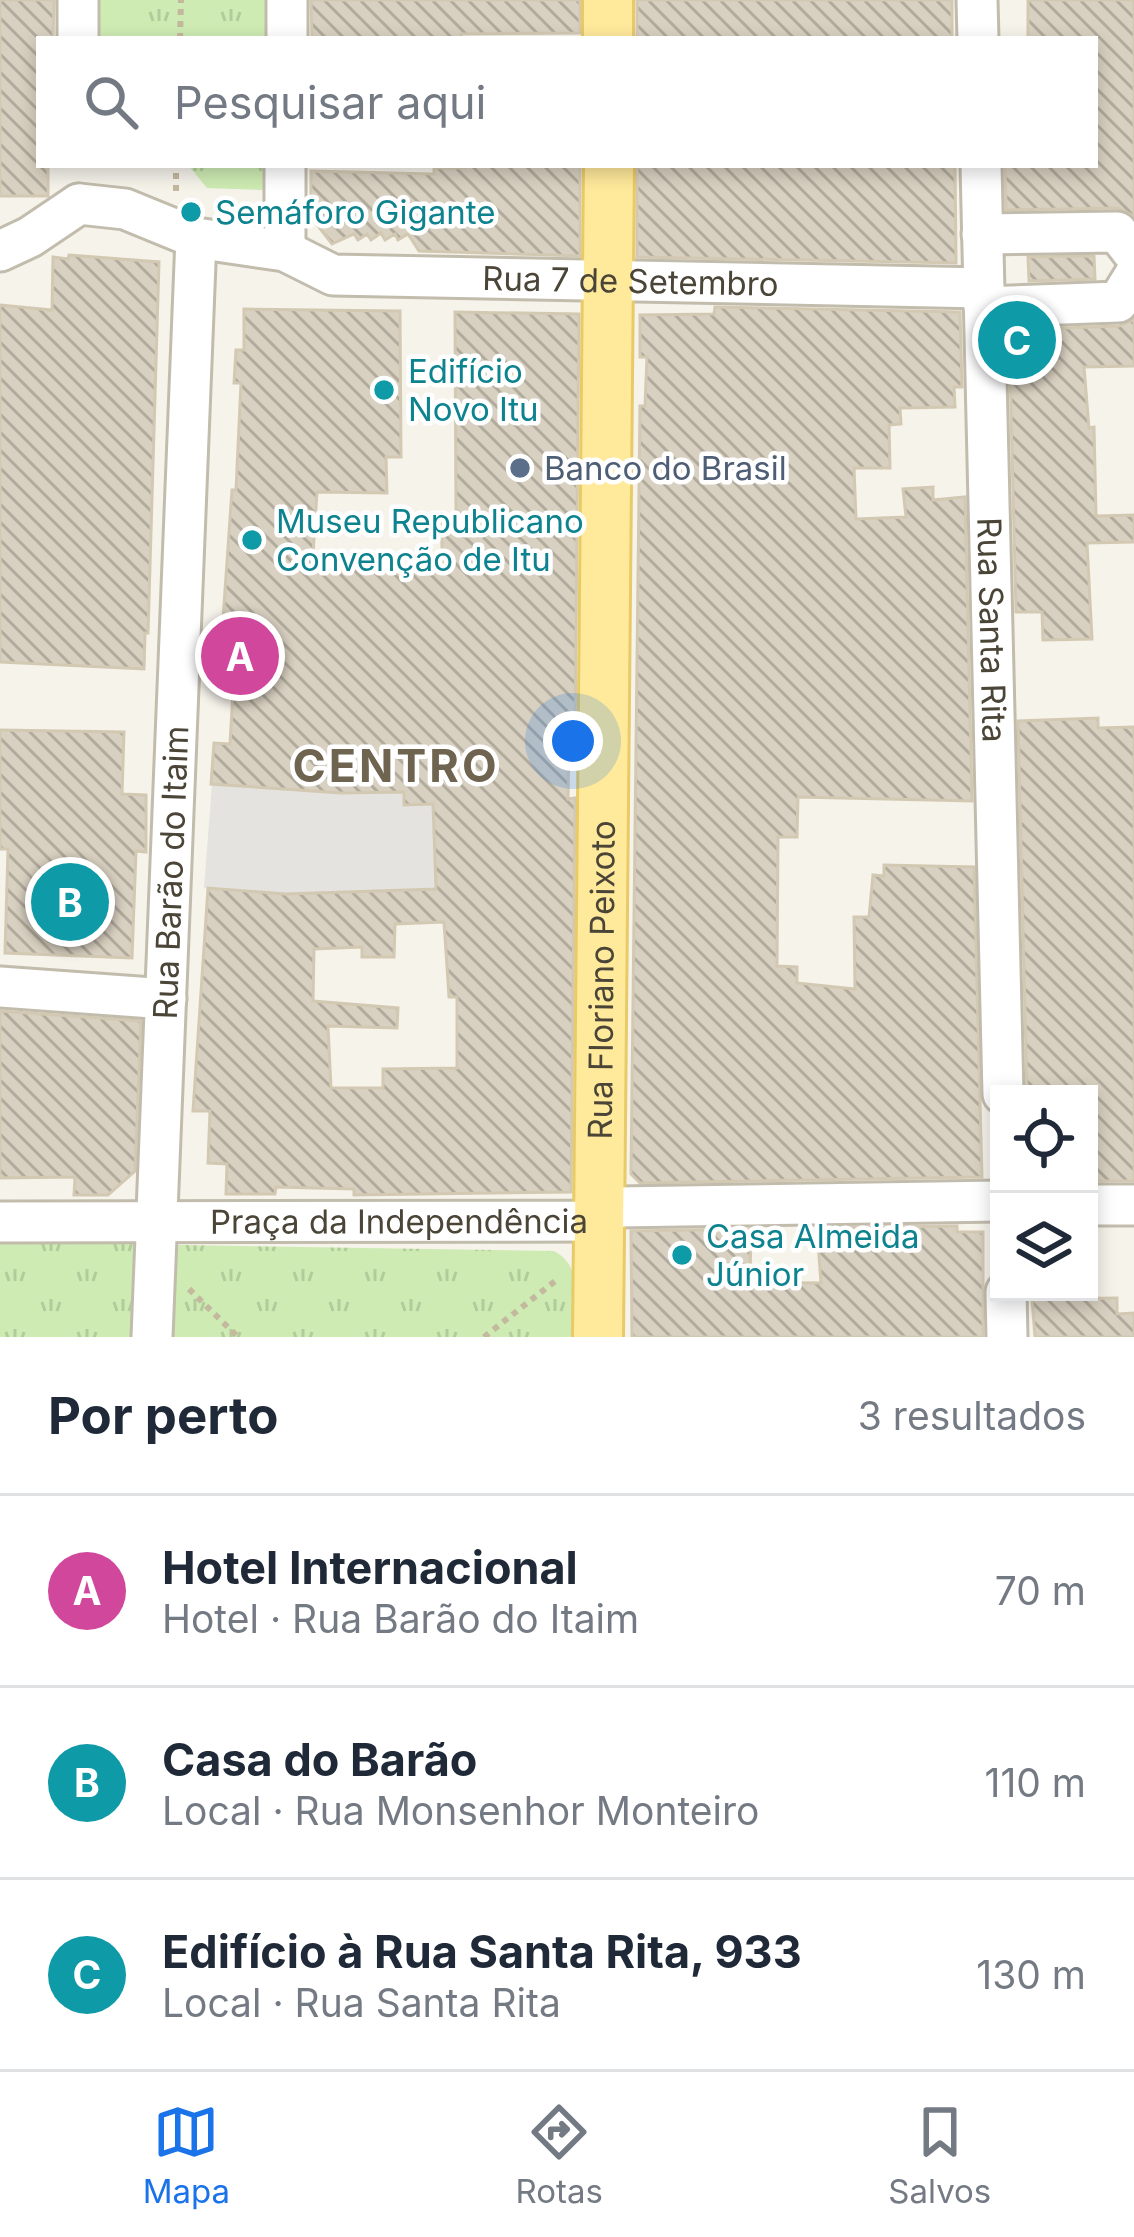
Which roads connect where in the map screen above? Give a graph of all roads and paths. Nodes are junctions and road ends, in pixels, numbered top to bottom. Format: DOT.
graph roads {
  1 [pos="78,0"];
  2 [pos="181,0"];
  3 [pos="287,0"];
  4 [pos="608,0"];
  5 [pos="977,0"];
  6 [pos="78,36"];
  7 [pos="180,36"];
  8 [pos="287,36"];
  9 [pos="608,36"];
  10 [pos="978,36"];
  11 [pos="285,168"];
  12 [pos="609,168"];
  13 [pos="981,168"];
  14 [pos="79,184"];
  15 [pos="982,234"];
  16 [pos="196,238"];
  17 [pos="0,250"];
  18 [pos="285,251"];
  19 [pos="1134,254"];
  20 [pos="1134,276"];
  21 [pos="610,283"];
  22 [pos="984,297"];
  23 [pos="0,987"];
  24 [pos="166,999"];
  25 [pos="1003,1085"];
  26 [pos="990,1202"];
  27 [pos="1098,1205"];
  28 [pos="1134,1205"];
  29 [pos="0,1222"];
  30 [pos="599,1233"];
  31 [pos="157,1240"];
  32 [pos="1006,1301"];
  33 [pos="152,1337"];
  34 [pos="238,1337"];
  35 [pos="484,1337"];
  36 [pos="598,1337"];
  37 [pos="1007,1337"];
  1 -- 6 [label="street"];
  2 -- 7 [label="path"];
  3 -- 8 [label="street"];
  4 -- 9 [label="main road"];
  5 -- 10 [label="street"];
  11 -- 18 [label="street"];
  12 -- 21 [label="main road, Rua Floriano Peixoto"];
  13 -- 15 [label="street, Rua Santa Rita"];
  14 -- 16 [label="street, Rua 7 de Setembro"];
  14 -- 17 [label="street"];
  15 -- 19 [label="street"];
  15 -- 22 [label="street, Rua Santa Rita"];
  16 -- 18 [label="street, Rua 7 de Setembro"];
  16 -- 24 [label="street, Rua Barão do Itaim"];
  18 -- 21 [label="street, Rua 7 de Setembro"];
  20 -- 22 [label="street, Rua 7 de Setembro"];
  21 -- 22 [label="street, Rua 7 de Setembro"];
  21 -- 30 [label="main road, Rua Floriano Peixoto"];
  22 -- 25 [label="street, Rua Santa Rita"];
  23 -- 24 [label="street"];
  24 -- 31 [label="street, Rua Barão do Itaim"];
  26 -- 30 [label="street"];
  27 -- 28 [label="street"];
  29 -- 31 [label="street, Praça da Independência"];
  30 -- 31 [label="street, Praça da Independência"];
  30 -- 35 [label="path"];
  30 -- 36 [label="main road, Praça da Independência"];
  31 -- 33 [label="street"];
  31 -- 34 [label="path"];
  32 -- 37 [label="street"];
}
